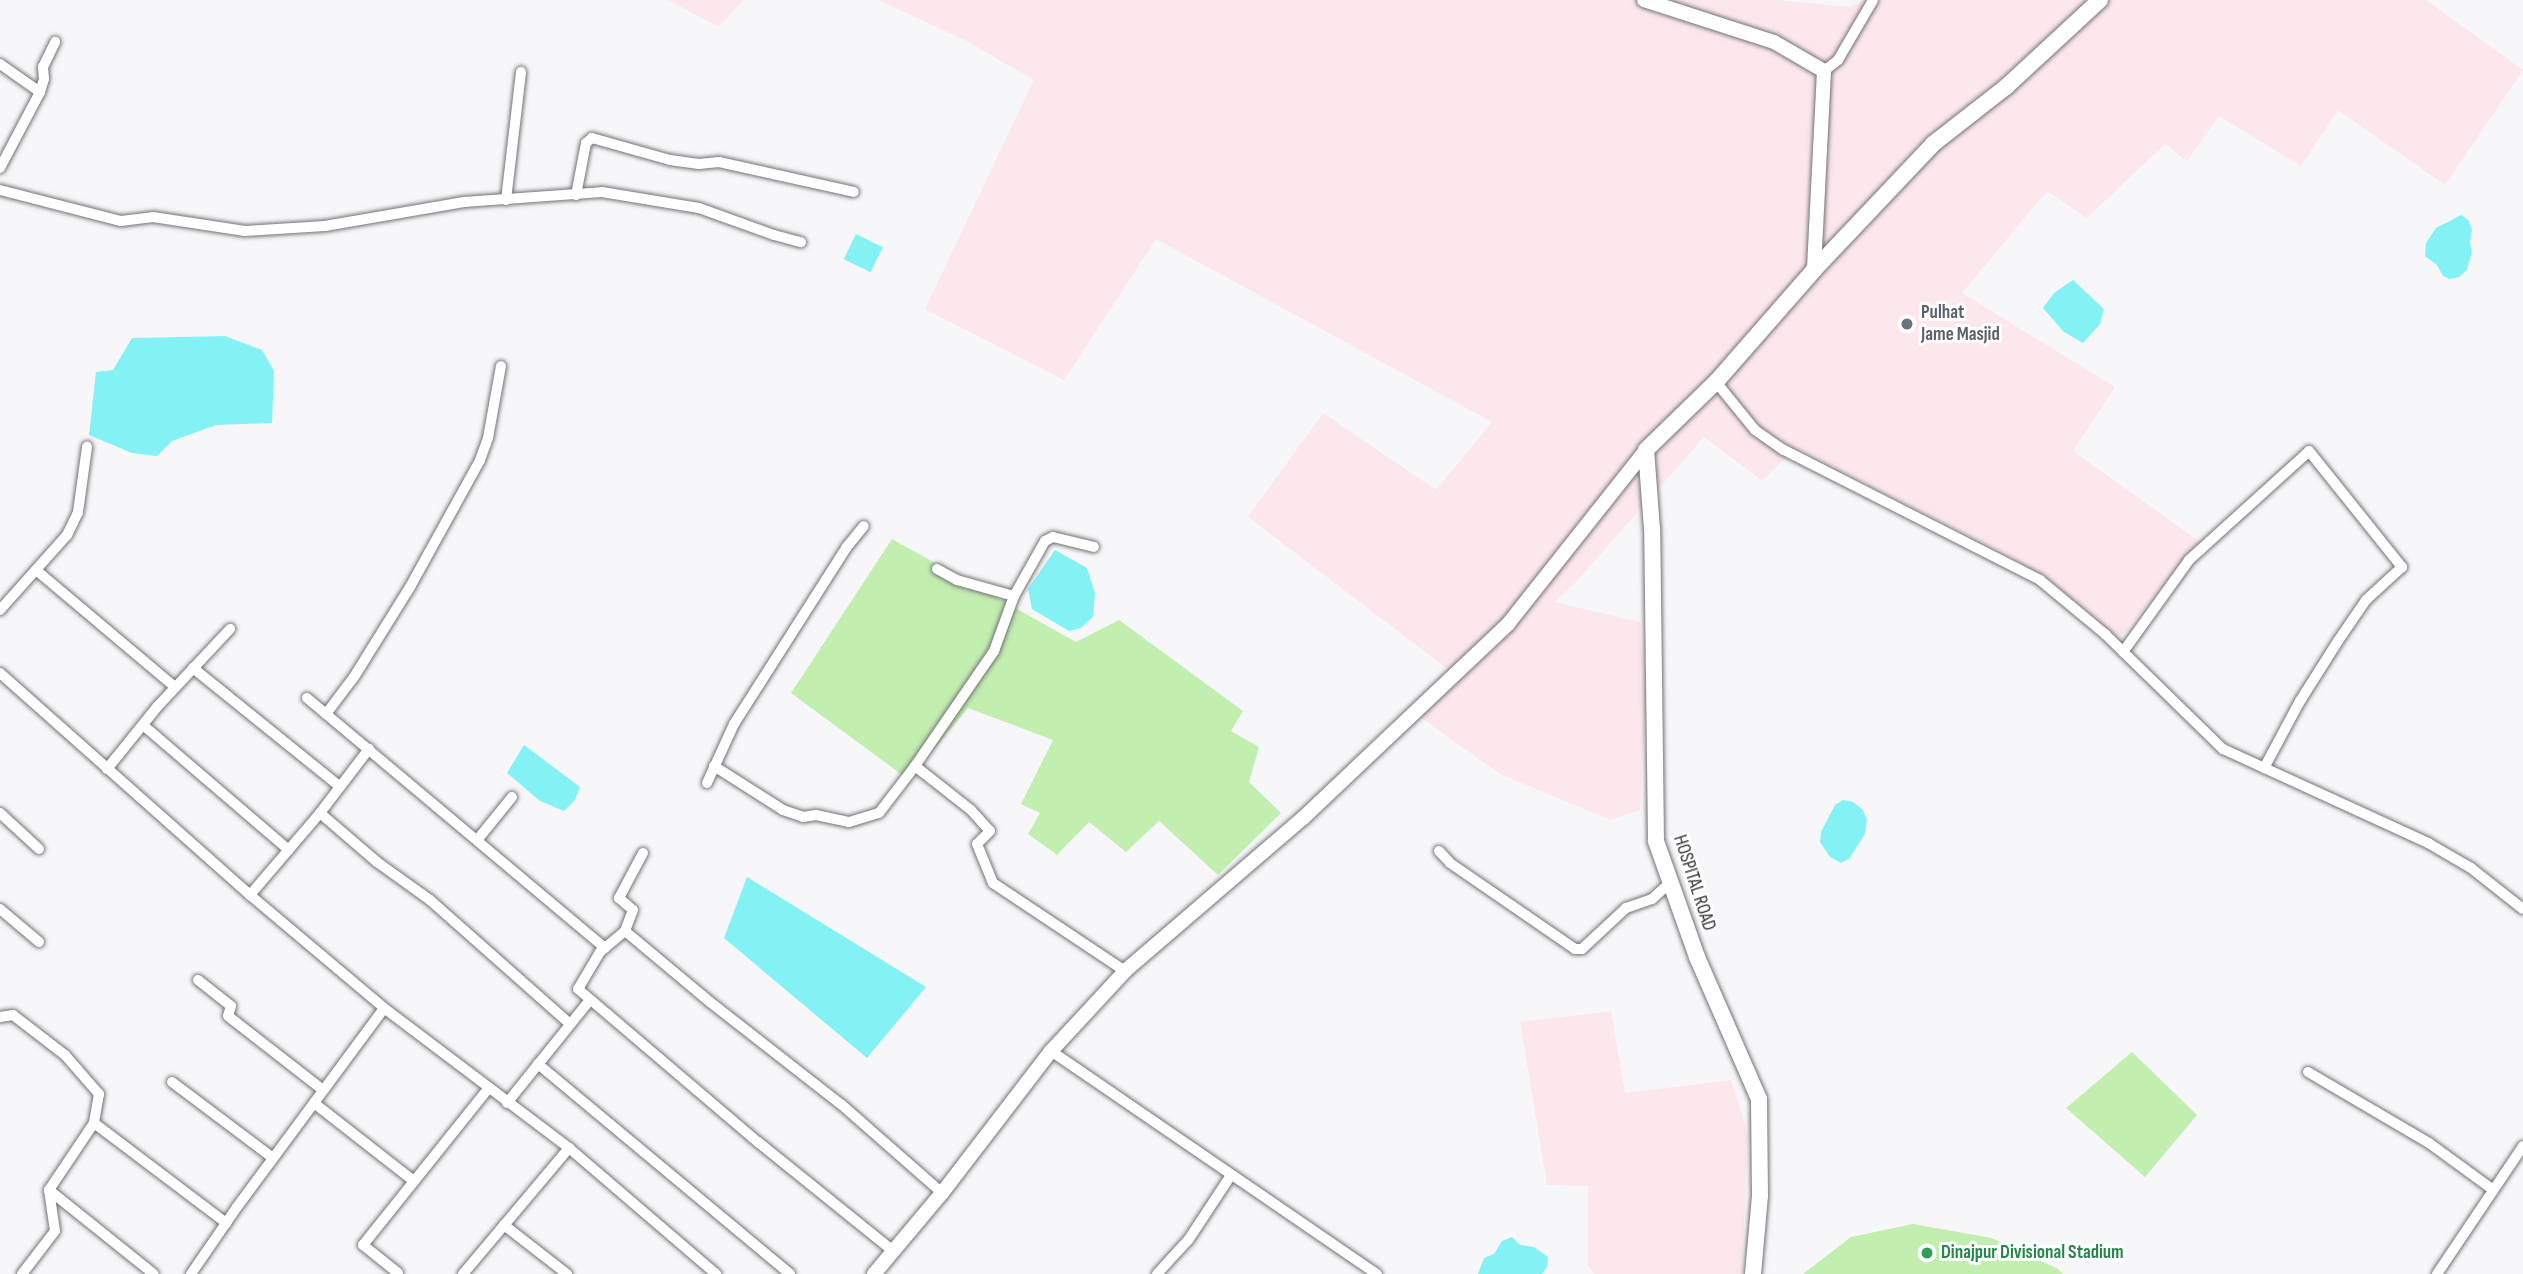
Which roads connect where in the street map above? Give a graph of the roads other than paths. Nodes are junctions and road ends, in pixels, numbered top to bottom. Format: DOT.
graph roads {
  1 [pos="1644,0"];
  2 [pos="1873,0"];
  3 [pos="2100,0"];
  4 [pos="55,42"];
  5 [pos="0,64"];
  6 [pos="1824,71"];
  7 [pos="521,72"];
  8 [pos="40,93"];
  9 [pos="0,168"];
  10 [pos="0,190"];
  11 [pos="854,192"];
  12 [pos="576,195"];
  13 [pos="506,200"];
  14 [pos="801,242"];
  15 [pos="1814,270"];
  16 [pos="501,366"];
  17 [pos="1716,382"];
  18 [pos="87,447"];
  19 [pos="1646,450"];
  20 [pos="864,526"];
  21 [pos="1094,547"];
  22 [pos="937,569"];
  23 [pos="36,570"];
  24 [pos="1014,596"];
  25 [pos="0,610"];
  26 [pos="230,629"];
  27 [pos="2123,652"];
  28 [pos="193,668"];
  29 [pos="0,673"];
  30 [pos="175,687"];
  31 [pos="307,698"];
  32 [pos="326,714"];
  33 [pos="143,725"];
  34 [pos="369,749"];
  35 [pos="714,766"];
  36 [pos="915,766"];
  37 [pos="2264,768"];
  38 [pos="107,769"];
  39 [pos="707,783"];
  40 [pos="339,786"];
  41 [pos="512,797"];
  42 [pos="0,813"];
  43 [pos="320,813"];
  44 [pos="478,839"];
  45 [pos="40,849"];
  46 [pos="289,850"];
  47 [pos="1439,851"];
  48 [pos="643,853"];
  49 [pos="1671,883"];
  50 [pos="250,895"];
  51 [pos="0,909"];
  52 [pos="2523,909"];
  53 [pos="625,931"];
  54 [pos="39,942"];
  55 [pos="605,948"];
  56 [pos="1125,971"];
  57 [pos="198,980"];
  58 [pos="589,1000"];
  59 [pos="384,1008"];
  60 [pos="0,1017"];
  61 [pos="570,1024"];
  62 [pos="1051,1051"];
  63 [pos="538,1064"];
  64 [pos="2308,1072"];
  65 [pos="172,1082"];
  66 [pos="488,1089"];
  67 [pos="323,1090"];
  68 [pos="314,1103"];
  69 [pos="507,1103"];
  70 [pos="94,1123"];
  71 [pos="2523,1146"];
  72 [pos="569,1148"];
  73 [pos="273,1158"];
  74 [pos="1231,1175"];
  75 [pos="414,1181"];
  76 [pos="2492,1189"];
  77 [pos="49,1190"];
  78 [pos="942,1193"];
  79 [pos="226,1223"];
  80 [pos="504,1225"];
  81 [pos="892,1250"];
  82 [pos="398,1273"];
  83 [pos="23,1274"];
  84 [pos="154,1274"];
  85 [pos="191,1274"];
  86 [pos="463,1274"];
  87 [pos="567,1274"];
  88 [pos="716,1274"];
  89 [pos="790,1274"];
  90 [pos="874,1274"];
  91 [pos="1157,1274"];
  92 [pos="1377,1274"];
  93 [pos="1753,1274"];
  94 [pos="2437,1274"];
  1 -- 6 [label="street"];
  2 -- 6 [label="street"];
  3 -- 15 [label="main road"];
  4 -- 8 [label="street"];
  5 -- 8 [label="street"];
  6 -- 15 [label="street"];
  7 -- 13 [label="street"];
  8 -- 9 [label="street"];
  10 -- 13 [label="street"];
  11 -- 12 [label="street"];
  12 -- 13 [label="street"];
  12 -- 14 [label="street"];
  15 -- 17 [label="main road"];
  16 -- 32 [label="street"];
  17 -- 19 [label="main road"];
  17 -- 27 [label="street"];
  18 -- 23 [label="street"];
  19 -- 49 [label="main road, HOSPITAL ROAD"];
  19 -- 56 [label="street"];
  20 -- 35 [label="street"];
  21 -- 24 [label="street"];
  22 -- 24 [label="street"];
  23 -- 25 [label="street"];
  23 -- 30 [label="street"];
  24 -- 36 [label="street"];
  26 -- 28 [label="street"];
  27 -- 37 [label="street"];
  27 -- 37 [label="street"];
  28 -- 30 [label="street"];
  28 -- 40 [label="street"];
  29 -- 38 [label="street"];
  30 -- 33 [label="street"];
  31 -- 32 [label="street"];
  32 -- 34 [label="street"];
  33 -- 38 [label="street"];
  33 -- 46 [label="street"];
  34 -- 40 [label="street"];
  34 -- 44 [label="street"];
  35 -- 36 [label="street"];
  35 -- 39 [label="street"];
  36 -- 56 [label="street"];
  37 -- 52 [label="street"];
  38 -- 50 [label="street"];
  40 -- 43 [label="street"];
  41 -- 44 [label="street"];
  42 -- 45 [label="street"];
  43 -- 46 [label="street"];
  43 -- 61 [label="street"];
  44 -- 55 [label="street"];
  46 -- 50 [label="street"];
  47 -- 49 [label="street"];
  48 -- 53 [label="street"];
  49 -- 93 [label="main road, HOSPITAL ROAD"];
  50 -- 59 [label="street"];
  51 -- 54 [label="street"];
  53 -- 55 [label="street"];
  53 -- 78 [label="street"];
  55 -- 58 [label="street"];
  56 -- 62 [label="street"];
  57 -- 67 [label="street"];
  58 -- 61 [label="street"];
  58 -- 81 [label="street"];
  59 -- 66 [label="street"];
  59 -- 67 [label="street"];
  60 -- 70 [label="street"];
  61 -- 63 [label="street"];
  62 -- 74 [label="street"];
  62 -- 78 [label="street"];
  63 -- 69 [label="street"];
  63 -- 89 [label="street"];
  64 -- 76 [label="street"];
  65 -- 73 [label="street"];
  66 -- 69 [label="street"];
  66 -- 75 [label="street"];
  67 -- 68 [label="street"];
  68 -- 73 [label="street"];
  68 -- 75 [label="street"];
  69 -- 72 [label="street"];
  70 -- 77 [label="street"];
  70 -- 79 [label="street"];
  71 -- 76 [label="street"];
  72 -- 80 [label="street"];
  72 -- 88 [label="street"];
  73 -- 79 [label="street"];
  74 -- 91 [label="street"];
  74 -- 92 [label="street"];
  75 -- 82 [label="street"];
  76 -- 94 [label="street"];
  77 -- 83 [label="street"];
  77 -- 84 [label="street"];
  78 -- 81 [label="street"];
  79 -- 85 [label="street"];
  80 -- 86 [label="street"];
  80 -- 87 [label="street"];
  81 -- 90 [label="street"];
}
